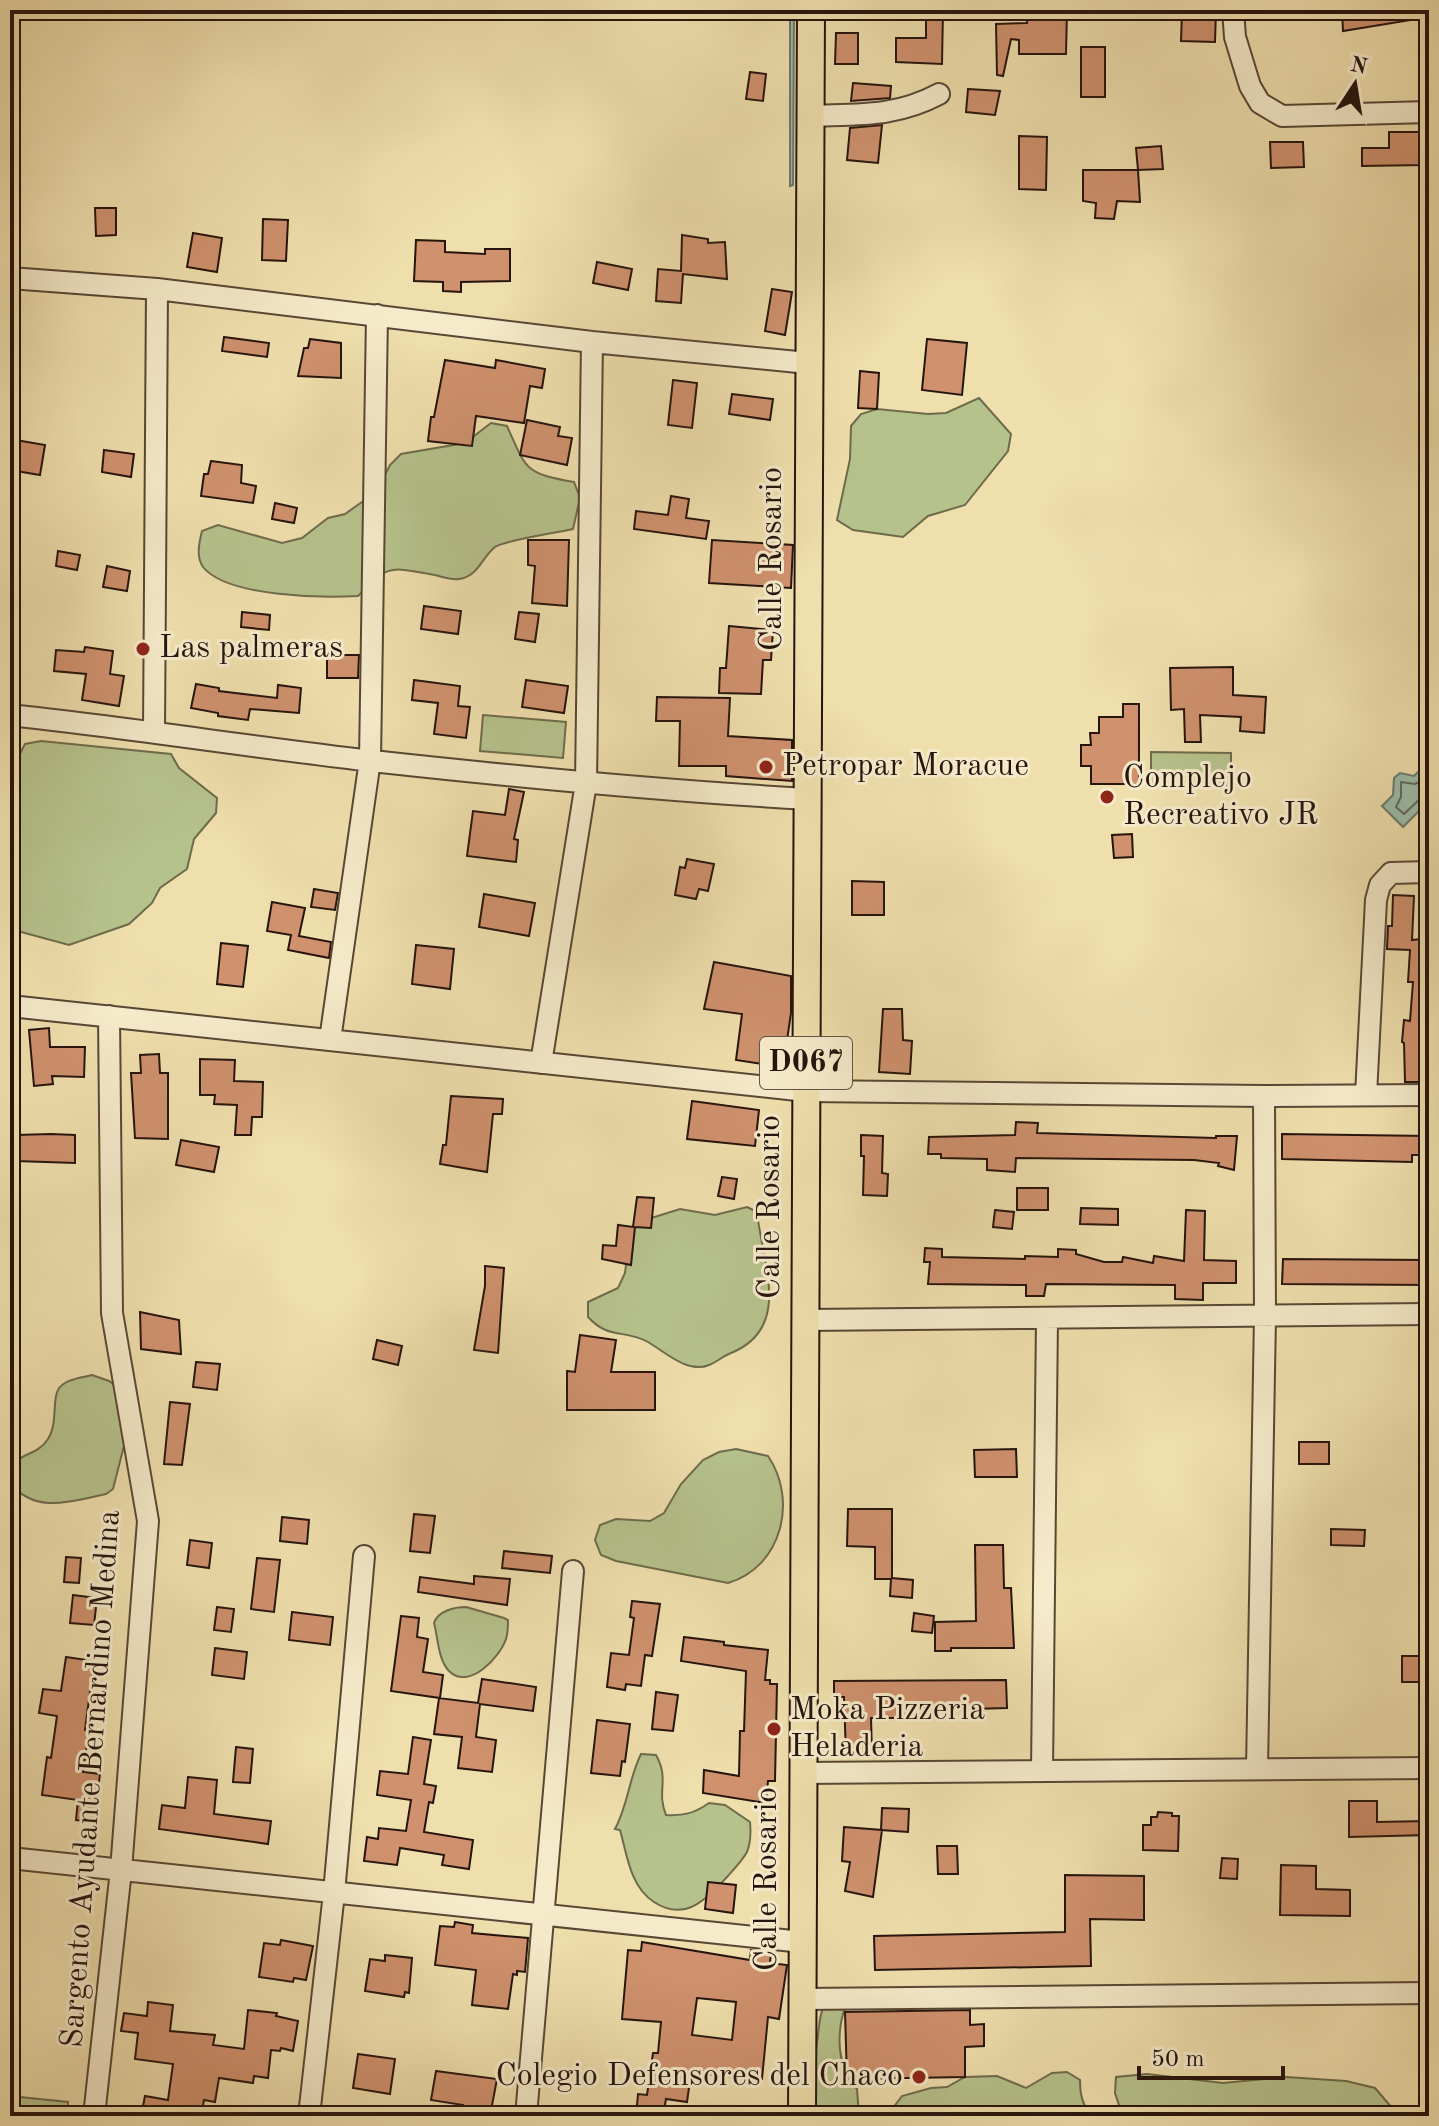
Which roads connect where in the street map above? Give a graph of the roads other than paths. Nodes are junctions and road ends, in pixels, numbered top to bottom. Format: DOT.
graph roads {
  1 [pos="811,10"];
  2 [pos="1233,10"];
  3 [pos="939,94"];
  4 [pos="1429,112"];
  5 [pos="811,116"];
  6 [pos="10,278"];
  7 [pos="157,289"];
  8 [pos="377,315"];
  9 [pos="592,342"];
  10 [pos="808,363"];
  11 [pos="10,715"];
  12 [pos="154,731"];
  13 [pos="370,760"];
  14 [pos="586,783"];
  15 [pos="809,799"];
  16 [pos="1429,872"];
  17 [pos="10,1006"];
  18 [pos="109,1016"];
  19 [pos="330,1040"];
  20 [pos="541,1063"];
  21 [pos="806,1091"];
  22 [pos="1366,1095"];
  23 [pos="1429,1095"];
  24 [pos="1264,1096"];
  25 [pos="1429,1314"];
  26 [pos="1265,1316"];
  27 [pos="1047,1318"];
  28 [pos="805,1320"];
  29 [pos="364,1556"];
  30 [pos="573,1571"];
  31 [pos="1429,1768"];
  32 [pos="1257,1769"];
  33 [pos="1042,1771"];
  34 [pos="802,1773"];
  35 [pos="10,1858"];
  36 [pos="121,1870"];
  37 [pos="334,1893"];
  38 [pos="545,1916"];
  39 [pos="802,1942"];
  40 [pos="1429,1993"];
  41 [pos="802,1999"];
  42 [pos="94,2116"];
  43 [pos="309,2116"];
  44 [pos="526,2116"];
  45 [pos="802,2116"];
  1 -- 5 [label="main road, Calle Rosario / D067"];
  2 -- 4 [label="street"];
  3 -- 5 [label="street"];
  5 -- 10 [label="main road, Calle Rosario / D067"];
  6 -- 7 [label="street"];
  7 -- 8 [label="street"];
  7 -- 12 [label="street"];
  8 -- 9 [label="street"];
  8 -- 13 [label="street"];
  9 -- 10 [label="street"];
  9 -- 14 [label="street"];
  10 -- 15 [label="main road, Calle Rosario / D067"];
  11 -- 12 [label="street"];
  12 -- 13 [label="street"];
  13 -- 14 [label="street"];
  13 -- 19 [label="street"];
  14 -- 15 [label="street"];
  14 -- 20 [label="street"];
  15 -- 21 [label="main road, Calle Rosario / D067"];
  16 -- 22 [label="street"];
  17 -- 18 [label="street"];
  18 -- 19 [label="street"];
  18 -- 36 [label="street, Sargento Ayudante Bernardino Medina"];
  19 -- 20 [label="street"];
  20 -- 21 [label="street"];
  21 -- 24 [label="street"];
  21 -- 28 [label="main road, Calle Rosario / D067"];
  22 -- 23 [label="street"];
  22 -- 24 [label="street"];
  24 -- 26 [label="street"];
  25 -- 26 [label="street"];
  26 -- 27 [label="street"];
  26 -- 32 [label="street"];
  27 -- 28 [label="street"];
  27 -- 33 [label="street"];
  28 -- 34 [label="main road, Calle Rosario / D067"];
  29 -- 37 [label="street"];
  30 -- 38 [label="street"];
  31 -- 32 [label="street"];
  32 -- 33 [label="street"];
  33 -- 34 [label="street"];
  34 -- 39 [label="main road, Calle Rosario / D067"];
  35 -- 36 [label="street"];
  36 -- 37 [label="street"];
  36 -- 42 [label="street, Sargento Ayudante Bernardino Medina"];
  37 -- 38 [label="street"];
  37 -- 43 [label="street"];
  38 -- 39 [label="street"];
  38 -- 44 [label="street"];
  39 -- 41 [label="main road, Calle Rosario / D067"];
  40 -- 41 [label="street"];
  41 -- 45 [label="main road, Calle Rosario / D067"];
}
